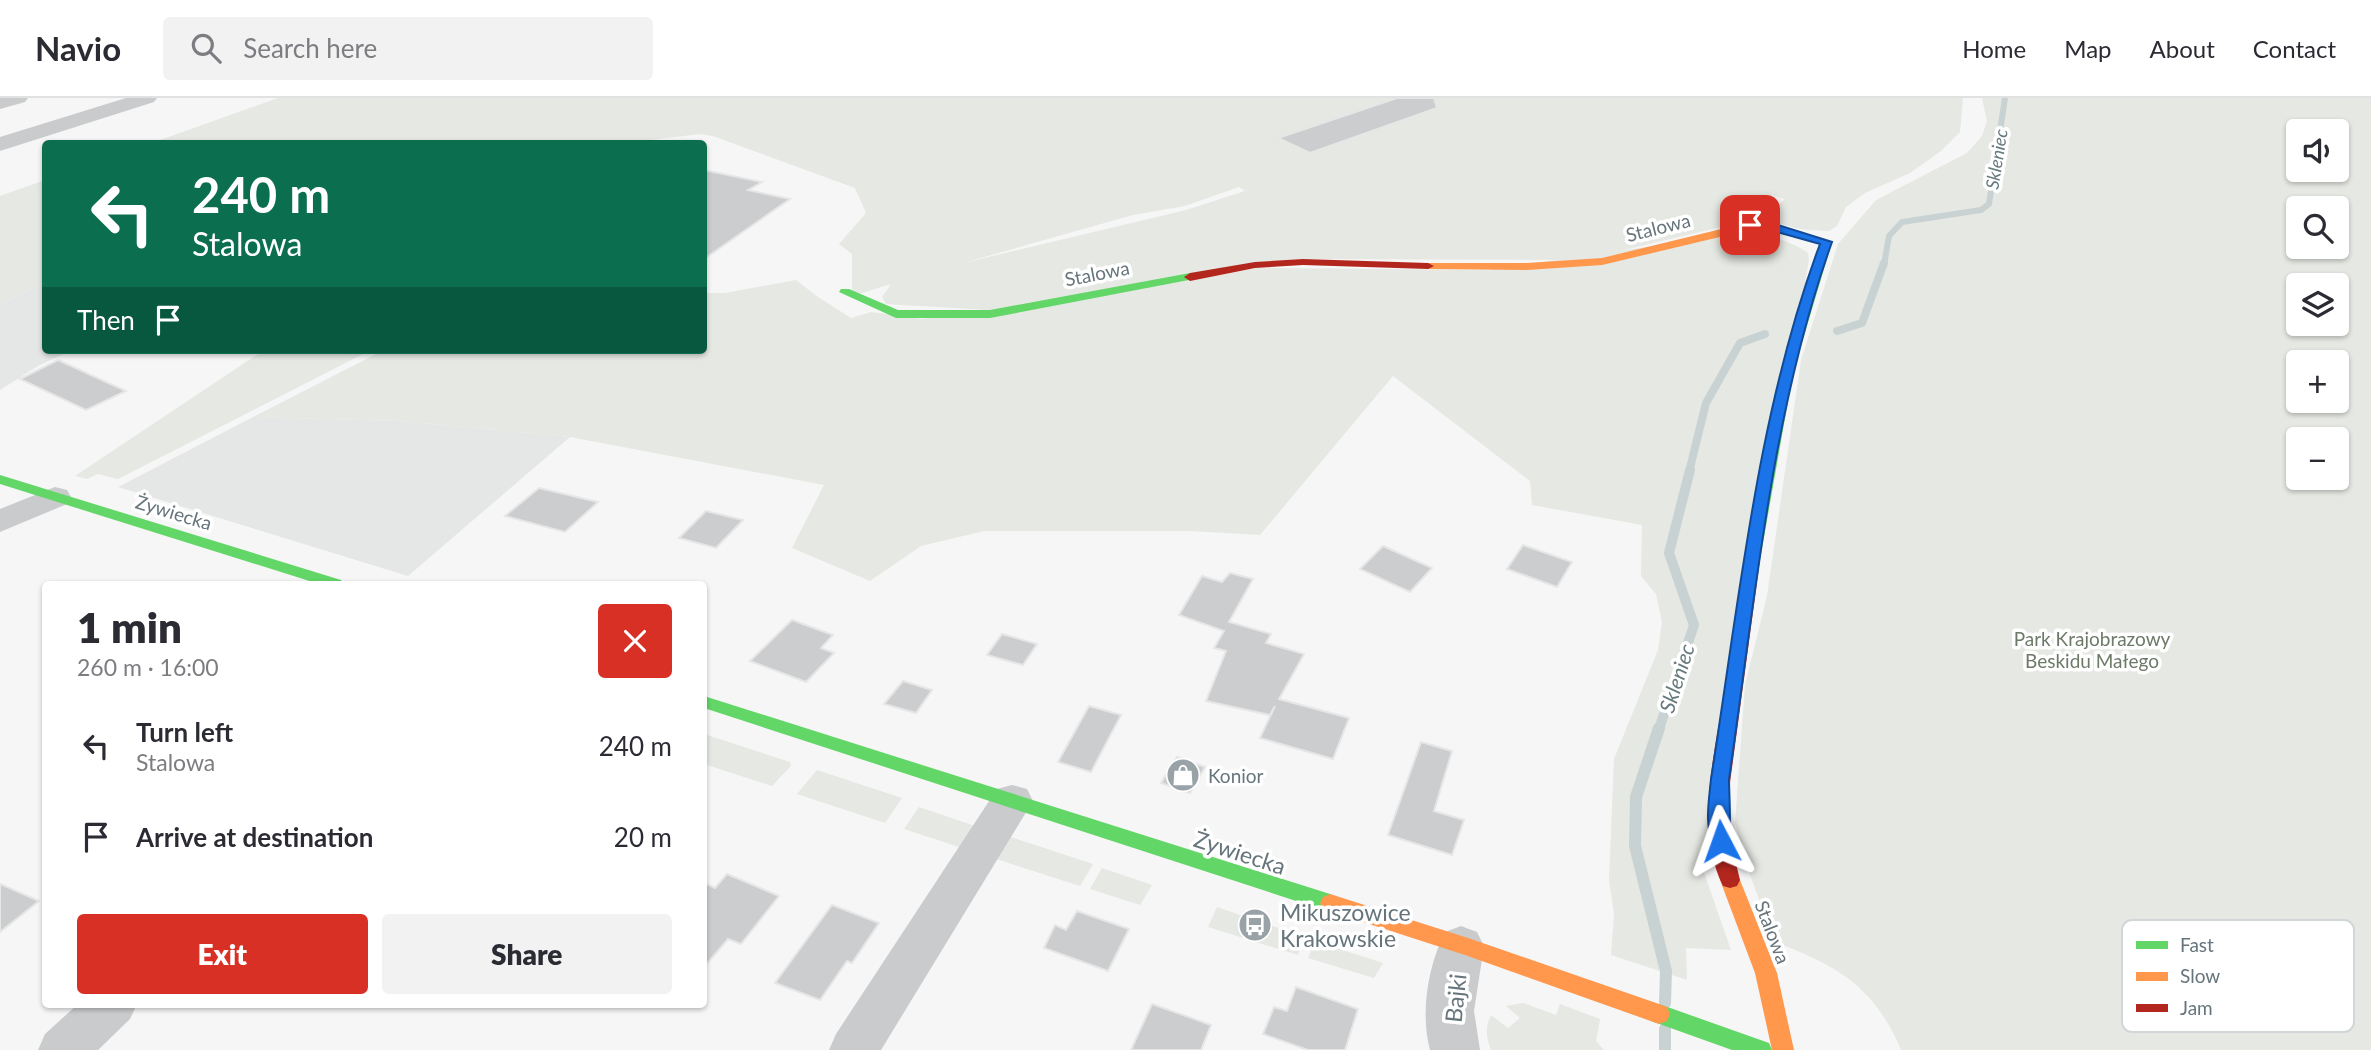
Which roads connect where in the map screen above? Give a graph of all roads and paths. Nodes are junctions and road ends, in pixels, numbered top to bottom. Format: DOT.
graph roads {
  1 [pos="18,98"];
  2 [pos="147,98"];
  3 [pos="0,103"];
  4 [pos="0,144"];
  5 [pos="845,292"];
  6 [pos="0,479"];
  7 [pos="55,496"];
  8 [pos="0,522"];
  9 [pos="325,581"];
  10 [pos="707,703"];
  11 [pos="1012,801"];
  12 [pos="1461,946"];
  13 [pos="109,1008"];
  14 [pos="63,1050"];
  15 [pos="854,1050"];
  16 [pos="1455,1050"];
  17 [pos="1761,1050"];
  18 [pos="1783,1050"];
  1 -- 3 [label="street"];
  2 -- 4 [label="street"];
  5 -- 18 [label="street, Stalowa"];
  6 -- 7 [label="street, Żywiecka"];
  7 -- 8 [label="street"];
  7 -- 9 [label="street, Żywiecka"];
  10 -- 11 [label="street, Żywiecka"];
  11 -- 12 [label="street, Żywiecka"];
  11 -- 15 [label="street"];
  12 -- 16 [label="street, Bajki"];
  12 -- 17 [label="street, Żywiecka"];
  13 -- 14 [label="street"];
}
